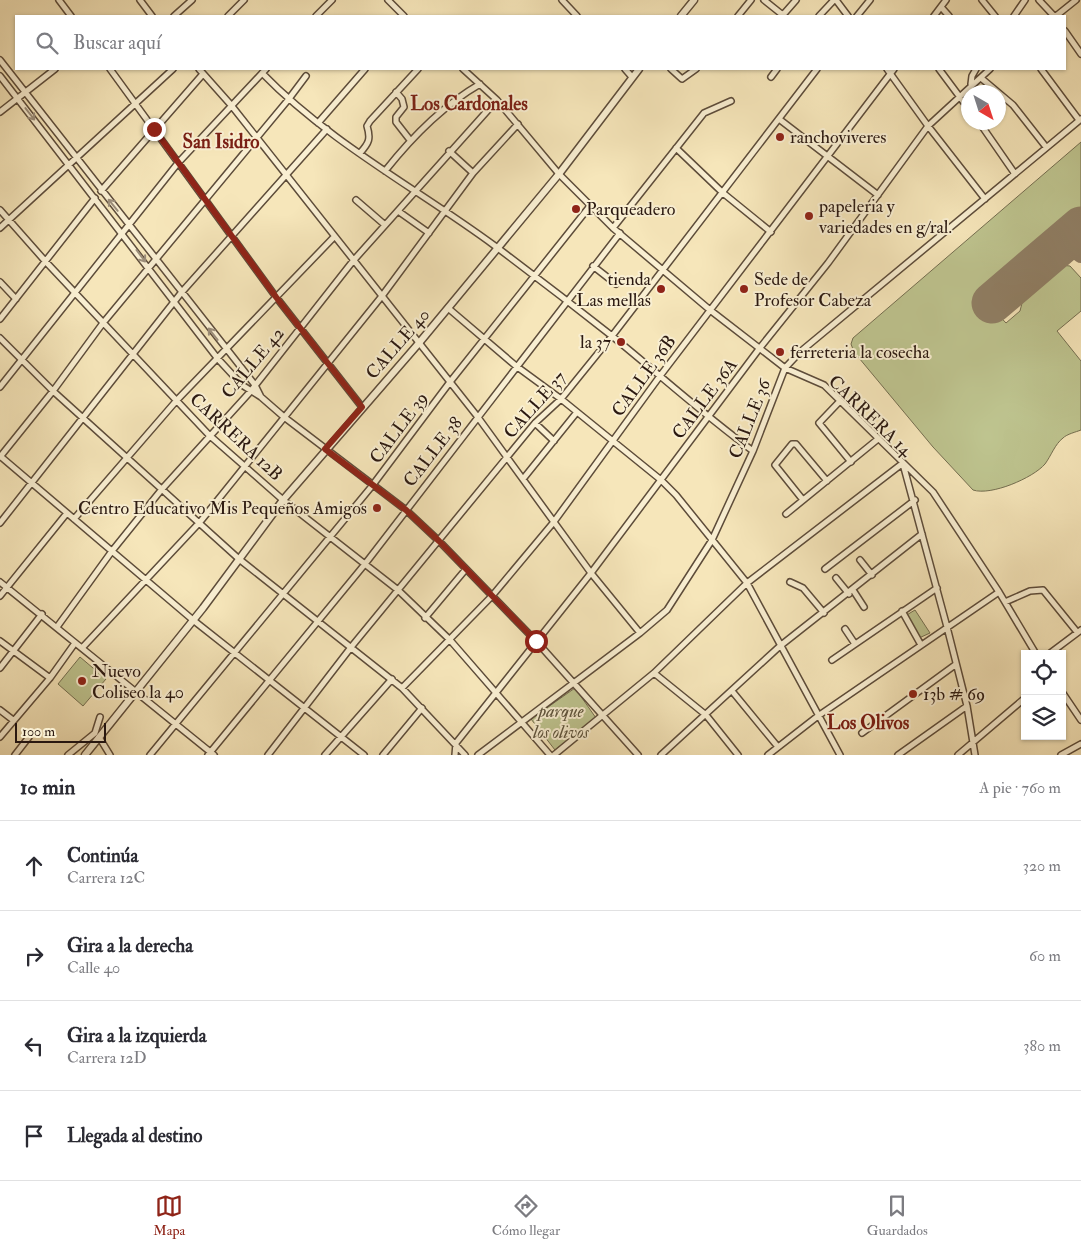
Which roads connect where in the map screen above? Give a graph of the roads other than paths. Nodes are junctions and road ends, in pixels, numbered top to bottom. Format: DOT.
graph roads {
  1 [pos="59,0"];
  2 [pos="140,0"];
  3 [pos="192,0"];
  4 [pos="244,0"];
  5 [pos="332,0"];
  6 [pos="388,0"];
  7 [pos="562,0"];
  8 [pos="694,0"];
  9 [pos="751,0"];
  10 [pos="764,0"];
  11 [pos="796,0"];
  12 [pos="835,0"];
  13 [pos="870,0"];
  14 [pos="946,0"];
  15 [pos="982,0"];
  16 [pos="1025,0"];
  17 [pos="1039,0"];
  18 [pos="1076,0"];
  19 [pos="941,7"];
  20 [pos="70,15"];
  21 [pos="151,15"];
  22 [pos="175,15"];
  23 [pos="229,15"];
  24 [pos="317,15"];
  25 [pos="403,15"];
  26 [pos="576,15"];
  27 [pos="682,15"];
  28 [pos="739,15"];
  29 [pos="782,15"];
  30 [pos="784,15"];
  31 [pos="821,15"];
  32 [pos="847,15"];
  33 [pos="858,15"];
  34 [pos="935,15"];
  35 [pos="948,15"];
  36 [pos="994,15"];
  37 [pos="1015,15"];
  38 [pos="1054,15"];
  39 [pos="1056,15"];
  40 [pos="1066,32"];
  41 [pos="1081,54"];
  42 [pos="0,60"];
  43 [pos="54,70"];
  44 [pos="111,70"];
  45 [pos="172,70"];
  46 [pos="199,70"];
  47 [pos="364,70"];
  48 [pos="417,70"];
  49 [pos="464,70"];
  50 [pos="626,70"];
  51 [pos="638,70"];
  52 [pos="672,70"];
  53 [pos="695,70"];
  54 [pos="776,70"];
  55 [pos="816,70"];
  56 [pos="891,70"];
  57 [pos="940,70"];
  58 [pos="975,70"];
  59 [pos="987,70"];
  60 [pos="1043,70"];
  61 [pos="264,71"];
  62 [pos="203,74"];
  63 [pos="0,76"];
  64 [pos="306,76"];
  65 [pos="632,77"];
  66 [pos="771,77"];
  67 [pos="981,78"];
  68 [pos="480,84"];
  69 [pos="971,84"];
  70 [pos="26,91"];
  71 [pos="396,92"];
  72 [pos="960,95"];
  73 [pos="17,98"];
  74 [pos="288,100"];
  75 [pos="496,100"];
  76 [pos="731,101"];
  77 [pos="136,102"];
  78 [pos="231,105"];
  79 [pos="0,112"];
  80 [pos="779,119"];
  81 [pos="1080,120"];
  82 [pos="318,123"];
  83 [pos="518,124"];
  84 [pos="928,126"];
  85 [pos="154,129"];
  86 [pos="327,129"];
  87 [pos="985,130"];
  88 [pos="257,138"];
  89 [pos="410,140"];
  90 [pos="1046,147"];
  91 [pos="676,148"];
  92 [pos="449,152"];
  93 [pos="360,153"];
  94 [pos="827,157"];
  95 [pos="76,158"];
  96 [pos="178,163"];
  97 [pos="70,165"];
  98 [pos="385,171"];
  99 [pos="473,173"];
  100 [pos="285,174"];
  101 [pos="559,174"];
  102 [pos="1015,174"];
  103 [pos="101,191"];
  104 [pos="416,192"];
  105 [pos="724,193"];
  106 [pos="878,195"];
  107 [pos="95,198"];
  108 [pos="985,199"];
  109 [pos="206,200"];
  110 [pos="356,200"];
  111 [pos="590,206"];
  112 [pos="0,210"];
  113 [pos="446,210"];
  114 [pos="398,211"];
  115 [pos="8,220"];
  116 [pos="129,225"];
  117 [pos="385,225"];
  118 [pos="0,228"];
  119 [pos="613,228"];
  120 [pos="122,232"];
  121 [pos="771,232"];
  122 [pos="429,233"];
  123 [pos="620,233"];
  124 [pos="232,234"];
  125 [pos="334,236"];
  126 [pos="498,248"];
  127 [pos="353,260"];
  128 [pos="156,261"];
  129 [pos="46,262"];
  130 [pos="594,266"];
  131 [pos="150,269"];
  132 [pos="662,270"];
  133 [pos="535,276"];
  134 [pos="0,282"];
  135 [pos="616,284"];
  136 [pos="181,293"];
  137 [pos="75,294"];
  138 [pos="382,296"];
  139 [pos="276,297"];
  140 [pos="16,299"];
  141 [pos="175,301"];
  142 [pos="566,301"];
  143 [pos="448,308"];
  144 [pos="710,310"];
  145 [pos="0,319"];
  146 [pos="103,323"];
  147 [pos="300,328"];
  148 [pos="612,336"];
  149 [pos="0,338"];
  150 [pos="484,339"];
  151 [pos="419,343"];
  152 [pos="759,349"];
  153 [pos="226,350"];
  154 [pos="132,354"];
  155 [pos="218,359"];
  156 [pos="22,360"];
  157 [pos="329,363"];
  158 [pos="516,366"];
  159 [pos="785,368"];
  160 [pos="660,376"];
  161 [pos="450,382"];
  162 [pos="255,385"];
  163 [pos="0,387"];
  164 [pos="54,391"];
  165 [pos="250,392"];
  166 [pos="261,397"];
  167 [pos="561,398"];
  168 [pos="177,400"];
  169 [pos="840,402"];
  170 [pos="362,407"];
  171 [pos="577,412"];
  172 [pos="478,416"];
  173 [pos="85,417"];
  174 [pos="284,417"];
  175 [pos="709,419"];
  176 [pos="535,423"];
  177 [pos="209,435"];
  178 [pos="878,439"];
  179 [pos="554,441"];
  180 [pos="613,443"];
  181 [pos="325,449"];
  182 [pos="754,451"];
  183 [pos="0,456"];
  184 [pos="508,457"];
  185 [pos="128,458"];
  186 [pos="851,462"];
  187 [pos="903,463"];
  188 [pos="245,466"];
  189 [pos="523,479"];
  190 [pos="661,480"];
  191 [pos="827,481"];
  192 [pos="32,483"];
  193 [pos="372,486"];
  194 [pos="162,489"];
  195 [pos="283,500"];
  196 [pos="803,500"];
  197 [pos="915,500"];
  198 [pos="406,510"];
  199 [pos="67,513"];
  200 [pos="786,514"];
  201 [pos="74,519"];
  202 [pos="200,522"];
  203 [pos="553,522"];
  204 [pos="0,523"];
  205 [pos="922,534"];
  206 [pos="329,536"];
  207 [pos="712,540"];
  208 [pos="439,541"];
  209 [pos="112,551"];
  210 [pos="239,559"];
  211 [pos="860,560"];
  212 [pos="365,564"];
  213 [pos="466,569"];
  214 [pos="825,569"];
  215 [pos="591,573"];
  216 [pos="872,575"];
  217 [pos="836,578"];
  218 [pos="148,580"];
  219 [pos="0,582"];
  220 [pos="790,582"];
  221 [pos="748,583"];
  222 [pos="7,587"];
  223 [pos="937,588"];
  224 [pos="398,590"];
  225 [pos="282,592"];
  226 [pos="851,592"];
  227 [pos="999,592"];
  228 [pos="0,596"];
  229 [pos="492,596"];
  230 [pos="1005,602"];
  231 [pos="864,606"];
  232 [pos="902,611"];
  233 [pos="824,613"];
  234 [pos="42,614"];
  235 [pos="425,618"];
  236 [pos="193,620"];
  237 [pos="317,620"];
  238 [pos="57,627"];
  239 [pos="947,627"];
  240 [pos="845,629"];
  241 [pos="1079,631"];
  242 [pos="640,633"];
  243 [pos="450,640"];
  244 [pos="0,641"];
  245 [pos="536,641"];
  246 [pos="76,643"];
  247 [pos="855,644"];
  248 [pos="921,645"];
  249 [pos="352,646"];
  250 [pos="780,646"];
  251 [pos="82,648"];
  252 [pos="1034,650"];
  253 [pos="1054,650"];
  254 [pos="14,651"];
  255 [pos="234,654"];
  256 [pos="832,660"];
  257 [pos="955,665"];
  258 [pos="0,668"];
  259 [pos="654,673"];
  260 [pos="50,678"];
  261 [pos="270,680"];
  262 [pos="392,680"];
  263 [pos="574,683"];
  264 [pos="402,688"];
  265 [pos="136,691"];
  266 [pos="732,691"];
  267 [pos="496,694"];
  268 [pos="1064,695"];
  269 [pos="1021,701"];
  270 [pos="305,706"];
  271 [pos="966,706"];
  272 [pos="422,708"];
  273 [pos="0,710"];
  274 [pos="604,714"];
  275 [pos="706,715"];
  276 [pos="818,716"];
  277 [pos="100,717"];
  278 [pos="14,720"];
  279 [pos="1081,720"];
  280 [pos="521,721"];
  281 [pos="176,723"];
  282 [pos="862,733"];
  283 [pos="341,735"];
  284 [pos="29,736"];
  285 [pos="0,737"];
  286 [pos="99,738"];
  287 [pos="974,740"];
  288 [pos="456,743"];
  289 [pos="1081,744"];
  290 [pos="778,747"];
  291 [pos="211,754"];
  292 [pos="15,755"];
  293 [pos="68,755"];
  294 [pos="85,755"];
  295 [pos="110,755"];
  296 [pos="150,755"];
  297 [pos="268,755"];
  298 [pos="325,755"];
  299 [pos="364,755"];
  300 [pos="383,755"];
  301 [pos="455,755"];
  302 [pos="465,755"];
  303 [pos="478,755"];
  304 [pos="550,755"];
  305 [pos="554,755"];
  306 [pos="638,755"];
  307 [pos="661,755"];
  308 [pos="738,755"];
  309 [pos="768,755"];
  310 [pos="840,755"];
  311 [pos="898,755"];
  312 [pos="958,755"];
  313 [pos="975,755"];
  314 [pos="1061,755"];
  1 -- 20 [label="street"];
  2 -- 21 [label="street"];
  3 -- 22 [label="street"];
  4 -- 23 [label="street"];
  5 -- 24 [label="street"];
  6 -- 25 [label="street"];
  7 -- 26 [label="street"];
  8 -- 27 [label="street"];
  9 -- 28 [label="street"];
  10 -- 29 [label="street"];
  11 -- 30 [label="street"];
  12 -- 31 [label="street"];
  12 -- 32 [label="street"];
  13 -- 33 [label="street"];
  14 -- 19 [label="street"];
  15 -- 36 [label="street"];
  16 -- 37 [label="street"];
  17 -- 38 [label="street"];
  18 -- 39 [label="street"];
  19 -- 34 [label="street"];
  19 -- 35 [label="street"];
  40 -- 41 [label="street"];
  42 -- 70 [label="street"];
  43 -- 70 [label="street"];
  44 -- 77 [label="street"];
  45 -- 77 [label="street"];
  46 -- 62 [label="street"];
  47 -- 82 [label="street"];
  48 -- 71 [label="street"];
  49 -- 68 [label="street, CARRERA 14"];
  50 -- 65 [label="street"];
  51 -- 65 [label="street, CALLE 40"];
  52 -- 53 [label="street"];
  54 -- 66 [label="street"];
  55 -- 80 [label="street, CALLE 37"];
  56 -- 84 [label="street"];
  56 -- 94 [label="street, CALLE 36B"];
  57 -- 72 [label="street"];
  58 -- 69 [label="street"];
  59 -- 67 [label="street, CALLE 36A"];
  60 -- 81 [label="street"];
  61 -- 74 [label="street"];
  61 -- 78 [label="street"];
  62 -- 78 [label="street"];
  62 -- 85 [label="street"];
  63 -- 73 [label="street"];
  64 -- 74 [label="street"];
  65 -- 101 [label="street, CALLE 40"];
  67 -- 69 [label="street, CALLE 36A"];
  67 -- 90 [label="street"];
  68 -- 75 [label="street, CARRERA 14"];
  68 -- 89 [label="street"];
  69 -- 72 [label="street, CALLE 36A"];
  70 -- 73 [label="street"];
  70 -- 95 [label="street"];
  71 -- 89 [label="street"];
  71 -- 93 [label="street"];
  72 -- 84 [label="street, CALLE 36A"];
  73 -- 79 [label="street"];
  73 -- 97 [label="street, one-way"];
  74 -- 82 [label="street"];
  74 -- 88 [label="street"];
  75 -- 83 [label="street, CARRERA 14"];
  75 -- 92 [label="street, CALLE 42"];
  76 -- 91 [label="street"];
  77 -- 85 [label="street"];
  77 -- 95 [label="street"];
  78 -- 88 [label="street"];
  78 -- 96 [label="street"];
  80 -- 94 [label="street"];
  80 -- 105 [label="street, CALLE 37"];
  81 -- 90 [label="street, CALLE 36"];
  82 -- 86 [label="street"];
  83 -- 99 [label="street"];
  83 -- 101 [label="street, CARRERA 14"];
  84 -- 106 [label="street, CALLE 36A"];
  84 -- 108 [label="street"];
  85 -- 96 [label="street"];
  85 -- 103 [label="street"];
  86 -- 93 [label="street"];
  86 -- 100 [label="street"];
  87 -- 102 [label="street"];
  88 -- 100 [label="street"];
  88 -- 109 [label="street"];
  89 -- 98 [label="street"];
  90 -- 102 [label="street, CALLE 36"];
  91 -- 105 [label="street"];
  91 -- 119 [label="street"];
  92 -- 99 [label="street"];
  92 -- 104 [label="street, CALLE 42"];
  93 -- 98 [label="street"];
  94 -- 106 [label="street"];
  94 -- 121 [label="street, CALLE 36B"];
  95 -- 97 [label="street"];
  95 -- 103 [label="street"];
  96 -- 109 [label="street"];
  96 -- 116 [label="street"];
  97 -- 107 [label="street"];
  97 -- 115 [label="street"];
  98 -- 104 [label="street"];
  99 -- 113 [label="street"];
  100 -- 124 [label="street"];
  100 -- 125 [label="street"];
  101 -- 111 [label="street, CARRERA 14"];
  101 -- 126 [label="street, CALLE 40"];
  102 -- 108 [label="street, CALLE 36"];
  116 -- 103 [label="street, one-way"];
  104 -- 113 [label="street"];
  104 -- 114 [label="street, CALLE 42"];
  105 -- 121 [label="street"];
  105 -- 132 [label="street, CALLE 37"];
  106 -- 152 [label="street, CALLE 36A"];
  107 -- 120 [label="street"];
  107 -- 129 [label="street"];
  108 -- 159 [label="street, CALLE 36"];
  109 -- 124 [label="street"];
  109 -- 128 [label="street"];
  110 -- 117 [label="street"];
  111 -- 119 [label="street, CARRERA 14"];
  111 -- 133 [label="street, CALLE 39"];
  112 -- 115 [label="street, CARRERA 12B"];
  113 -- 122 [label="street"];
  113 -- 126 [label="street"];
  114 -- 117 [label="street, CALLE 42"];
  114 -- 122 [label="street"];
  115 -- 118 [label="street"];
  115 -- 129 [label="street, CARRERA 12B"];
  116 -- 120 [label="street"];
  116 -- 128 [label="street"];
  117 -- 127 [label="street, CALLE 42"];
  119 -- 123 [label="street, CARRERA 14"];
  120 -- 131 [label="street, one-way"];
  120 -- 137 [label="street"];
  121 -- 144 [label="street, CALLE 36B"];
  122 -- 138 [label="street"];
  123 -- 130 [label="street, CALLE 38"];
  123 -- 132 [label="street, CARRERA 14"];
  124 -- 136 [label="street"];
  124 -- 139 [label="street"];
  125 -- 127 [label="street"];
  125 -- 139 [label="street"];
  126 -- 133 [label="street"];
  126 -- 143 [label="street, CALLE 40"];
  127 -- 138 [label="street"];
  127 -- 147 [label="street, CALLE 42"];
  128 -- 131 [label="street"];
  128 -- 136 [label="street"];
  129 -- 137 [label="street, CARRERA 12B"];
  129 -- 140 [label="street"];
  130 -- 135 [label="street"];
  130 -- 142 [label="street, CALLE 38"];
  131 -- 141 [label="street"];
  131 -- 146 [label="street"];
  132 -- 144 [label="street, CARRERA 14"];
  132 -- 148 [label="street, CALLE 37"];
  133 -- 142 [label="street"];
  133 -- 150 [label="street, CALLE 39"];
  134 -- 140 [label="street"];
  136 -- 141 [label="street"];
  153 -- 136 [label="street, one-way"];
  137 -- 146 [label="street, CARRERA 12B"];
  137 -- 156 [label="street"];
  138 -- 151 [label="street"];
  138 -- 157 [label="street"];
  139 -- 147 [label="street"];
  139 -- 153 [label="street"];
  140 -- 145 [label="street"];
  141 -- 154 [label="street"];
  141 -- 155 [label="street"];
  142 -- 148 [label="street"];
  142 -- 158 [label="street, CALLE 38"];
  143 -- 150 [label="street"];
  143 -- 151 [label="street, CALLE 40"];
  144 -- 152 [label="street, CARRERA 14"];
  144 -- 160 [label="street, CALLE 36B"];
  146 -- 154 [label="street, CARRERA 12B"];
  146 -- 164 [label="street"];
  147 -- 157 [label="street"];
  147 -- 162 [label="street, CALLE 42"];
  148 -- 160 [label="street"];
  148 -- 167 [label="street, CALLE 37"];
  149 -- 156 [label="street"];
  150 -- 158 [label="street"];
  150 -- 161 [label="street, CALLE 39"];
  151 -- 161 [label="street"];
  151 -- 170 [label="street, CALLE 40"];
  152 -- 159 [label="street, CARRERA 14"];
  152 -- 175 [label="street, CALLE 36A"];
  153 -- 155 [label="street"];
  153 -- 162 [label="street"];
  154 -- 168 [label="street, CARRERA 12B"];
  154 -- 173 [label="street"];
  155 -- 165 [label="street"];
  155 -- 168 [label="street"];
  156 -- 163 [label="street"];
  156 -- 164 [label="street"];
  157 -- 170 [label="street"];
  157 -- 174 [label="street"];
  158 -- 167 [label="street"];
  158 -- 172 [label="street, CALLE 38"];
  159 -- 169 [label="street, CARRERA 14"];
  159 -- 182 [label="street, CALLE 36"];
  160 -- 175 [label="street"];
  160 -- 180 [label="street, CALLE 36B"];
  161 -- 172 [label="street"];
  161 -- 193 [label="street, CALLE 39"];
  162 -- 165 [label="street, CALLE 42"];
  162 -- 166 [label="street"];
  164 -- 173 [label="street"];
  164 -- 183 [label="street"];
  165 -- 166 [label="street"];
  165 -- 177 [label="street, CALLE 42"];
  166 -- 174 [label="street"];
  167 -- 171 [label="street"];
  167 -- 176 [label="street, CALLE 37"];
  168 -- 177 [label="street, CARRERA 12B"];
  168 -- 185 [label="street"];
  169 -- 178 [label="street, CARRERA 14"];
  169 -- 186 [label="street"];
  170 -- 181 [label="street, CALLE 40"];
  171 -- 179 [label="street"];
  171 -- 180 [label="street"];
  172 -- 184 [label="street"];
  172 -- 198 [label="street, CALLE 38"];
  173 -- 185 [label="street"];
  173 -- 192 [label="street"];
  174 -- 181 [label="street"];
  174 -- 188 [label="street"];
  175 -- 182 [label="street"];
  175 -- 190 [label="street, CALLE 36A"];
  176 -- 179 [label="street"];
  176 -- 184 [label="street, CALLE 37"];
  177 -- 188 [label="street, CARRERA 12B"];
  177 -- 194 [label="street, CALLE 42"];
  178 -- 186 [label="street"];
  178 -- 187 [label="street, CARRERA 14"];
  179 -- 189 [label="street"];
  180 -- 190 [label="street"];
  180 -- 203 [label="street, CALLE 36B"];
  181 -- 193 [label="street"];
  181 -- 195 [label="street, CALLE 40"];
  182 -- 207 [label="street, CALLE 36"];
  183 -- 192 [label="street"];
  184 -- 189 [label="street"];
  184 -- 208 [label="street, CALLE 37"];
  185 -- 194 [label="street"];
  185 -- 201 [label="street"];
  186 -- 191 [label="street"];
  187 -- 197 [label="street, CARRERA 14"];
  187 -- 221 [label="street"];
  187 -- 227 [label="street"];
  188 -- 195 [label="street, CARRERA 12B"];
  188 -- 202 [label="street"];
  189 -- 203 [label="street"];
  190 -- 207 [label="street"];
  190 -- 215 [label="street, CALLE 36A"];
  191 -- 196 [label="street"];
  191 -- 196 [label="street"];
  192 -- 199 [label="street"];
  192 -- 204 [label="street"];
  193 -- 198 [label="street"];
  193 -- 206 [label="street, CALLE 39"];
  194 -- 202 [label="street"];
  194 -- 209 [label="street, CALLE 42"];
  195 -- 206 [label="street, CARRERA 12B"];
  195 -- 210 [label="street, CALLE 40"];
  196 -- 200 [label="street"];
  197 -- 205 [label="street, CARRERA 14"];
  197 -- 214 [label="street"];
  198 -- 208 [label="street"];
  198 -- 212 [label="street, CALLE 38"];
  199 -- 201 [label="street"];
  199 -- 222 [label="street"];
  201 -- 209 [label="street"];
  202 -- 210 [label="street"];
  202 -- 218 [label="street"];
  203 -- 215 [label="street"];
  203 -- 229 [label="street, CALLE 36B"];
  205 -- 216 [label="street"];
  205 -- 223 [label="street, CARRERA 14"];
  206 -- 212 [label="street, CARRERA 12B"];
  206 -- 225 [label="street, CALLE 39"];
  207 -- 221 [label="street"];
  207 -- 242 [label="street, CALLE 36"];
  208 -- 213 [label="street"];
  208 -- 224 [label="street, CALLE 37"];
  209 -- 218 [label="street"];
  209 -- 238 [label="street, CALLE 42"];
  210 -- 225 [label="street"];
  210 -- 236 [label="street, CALLE 40"];
  211 -- 216 [label="street"];
  212 -- 224 [label="street, CARRERA 12B"];
  212 -- 237 [label="street, CALLE 38"];
  213 -- 229 [label="street"];
  213 -- 235 [label="street"];
  215 -- 242 [label="street"];
  215 -- 245 [label="street, CALLE 36A"];
  216 -- 226 [label="street"];
  217 -- 226 [label="street"];
  218 -- 236 [label="street"];
  218 -- 251 [label="street"];
  219 -- 222 [label="street"];
  220 -- 233 [label="street"];
  221 -- 250 [label="street"];
  221 -- 259 [label="street"];
  222 -- 228 [label="street"];
  222 -- 234 [label="street"];
  223 -- 232 [label="street"];
  223 -- 239 [label="street, CARRERA 14"];
  224 -- 235 [label="street, CARRERA 12B"];
  224 -- 249 [label="street, CALLE 37"];
  225 -- 237 [label="street"];
  225 -- 255 [label="street, CALLE 39"];
  226 -- 231 [label="street"];
  226 -- 233 [label="street"];
  227 -- 230 [label="street"];
  227 -- 239 [label="street"];
  229 -- 243 [label="street, CALLE 36B"];
  229 -- 245 [label="street"];
  230 -- 241 [label="street"];
  230 -- 252 [label="street"];
  232 -- 247 [label="street"];
  232 -- 248 [label="street"];
  233 -- 250 [label="street"];
  234 -- 238 [label="street"];
  234 -- 254 [label="street"];
  235 -- 243 [label="street, CARRERA 12B"];
  236 -- 255 [label="street"];
  236 -- 265 [label="street, CALLE 40"];
  237 -- 249 [label="street"];
  237 -- 261 [label="street, CALLE 38"];
  238 -- 246 [label="street"];
  239 -- 248 [label="street"];
  239 -- 257 [label="street, CARRERA 14"];
  240 -- 247 [label="street"];
  241 -- 253 [label="street"];
  242 -- 263 [label="street, CALLE 36"];
  243 -- 264 [label="street, CALLE 36B"];
  243 -- 267 [label="street, CARRERA 12B"];
  244 -- 254 [label="street"];
  245 -- 263 [label="street"];
  245 -- 267 [label="street, CALLE 36A"];
  246 -- 251 [label="street"];
  246 -- 260 [label="street"];
  247 -- 256 [label="street"];
  248 -- 276 [label="street"];
  249 -- 262 [label="street"];
  249 -- 270 [label="street, CALLE 37"];
  250 -- 266 [label="street"];
  250 -- 276 [label="street"];
  251 -- 265 [label="street"];
  254 -- 258 [label="street"];
  254 -- 260 [label="street"];
  255 -- 261 [label="street"];
  255 -- 281 [label="street, CALLE 39"];
  257 -- 271 [label="street, CARRERA 14"];
  257 -- 282 [label="street"];
  259 -- 274 [label="street"];
  259 -- 275 [label="street"];
  260 -- 278 [label="street"];
  261 -- 270 [label="street"];
  261 -- 291 [label="street, CALLE 38"];
  262 -- 264 [label="street"];
  262 -- 283 [label="street"];
  263 -- 274 [label="street"];
  263 -- 280 [label="street, CALLE 36"];
  264 -- 272 [label="street"];
  265 -- 281 [label="street"];
  265 -- 286 [label="street, CALLE 40"];
  266 -- 275 [label="street"];
  266 -- 290 [label="street"];
  267 -- 280 [label="street, CARRERA 12B"];
  267 -- 288 [label="street, CALLE 36A"];
  268 -- 279 [label="street"];
  269 -- 287 [label="street"];
  270 -- 283 [label="street"];
  270 -- 297 [label="street, CALLE 37"];
  271 -- 287 [label="street, CARRERA 14"];
  271 -- 311 [label="street"];
  272 -- 288 [label="street"];
  272 -- 300 [label="street"];
  273 -- 278 [label="street"];
  274 -- 305 [label="street"];
  274 -- 306 [label="street"];
  275 -- 307 [label="street"];
  275 -- 308 [label="street"];
  276 -- 290 [label="street"];
  276 -- 310 [label="street"];
  277 -- 293 [label="street"];
  278 -- 285 [label="street"];
  280 -- 303 [label="street, CALLE 36"];
  280 -- 304 [label="street, CARRERA 12B"];
  281 -- 291 [label="street"];
  281 -- 296 [label="street, CALLE 39"];
  283 -- 298 [label="street"];
  283 -- 299 [label="street"];
  284 -- 292 [label="street"];
  286 -- 294 [label="street, CALLE 40"];
  286 -- 295 [label="street"];
  287 -- 312 [label="street"];
  287 -- 313 [label="street, CARRERA 14"];
  288 -- 301 [label="street"];
  288 -- 302 [label="street"];
  289 -- 314 [label="street"];
  290 -- 309 [label="street"];
}
